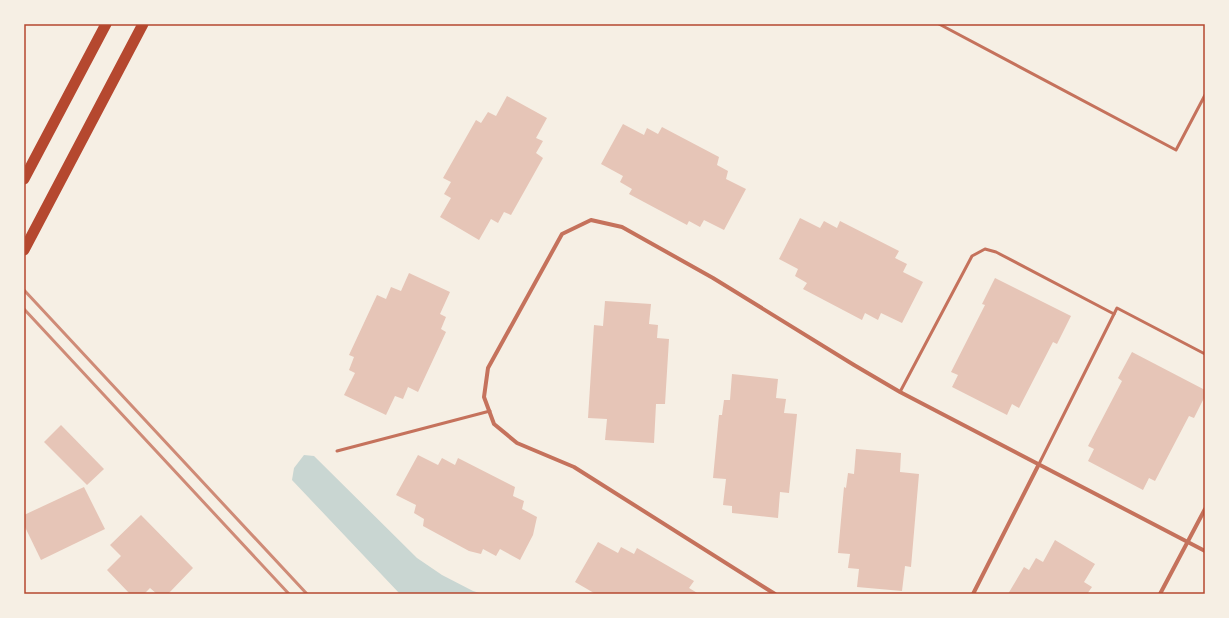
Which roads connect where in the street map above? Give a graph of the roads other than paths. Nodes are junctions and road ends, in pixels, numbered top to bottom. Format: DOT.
graph roads {
  1 [pos="106,24"];
  2 [pos="143,24"];
  3 [pos="939,24"];
  4 [pos="1205,94"];
  5 [pos="24,179"];
  6 [pos="24,250"];
  7 [pos="1114,314"];
  8 [pos="1205,354"];
  9 [pos="900,392"];
  10 [pos="490,411"];
  11 [pos="337,451"];
  12 [pos="1039,464"];
  13 [pos="1205,509"];
  14 [pos="1188,542"];
  15 [pos="1205,551"];
  16 [pos="775,594"];
  17 [pos="973,594"];
  18 [pos="1160,594"];
  1 -- 5 [label="highway"];
  2 -- 6 [label="highway"];
  3 -- 4 [label="lane"];
  7 -- 8 [label="lane"];
  7 -- 9 [label="lane"];
  7 -- 12 [label="lane"];
  9 -- 10 [label="street"];
  9 -- 12 [label="street"];
  10 -- 11 [label="lane"];
  10 -- 16 [label="street"];
  12 -- 14 [label="street"];
  12 -- 17 [label="street"];
  13 -- 14 [label="street"];
  14 -- 15 [label="street"];
  14 -- 18 [label="street"];
}
